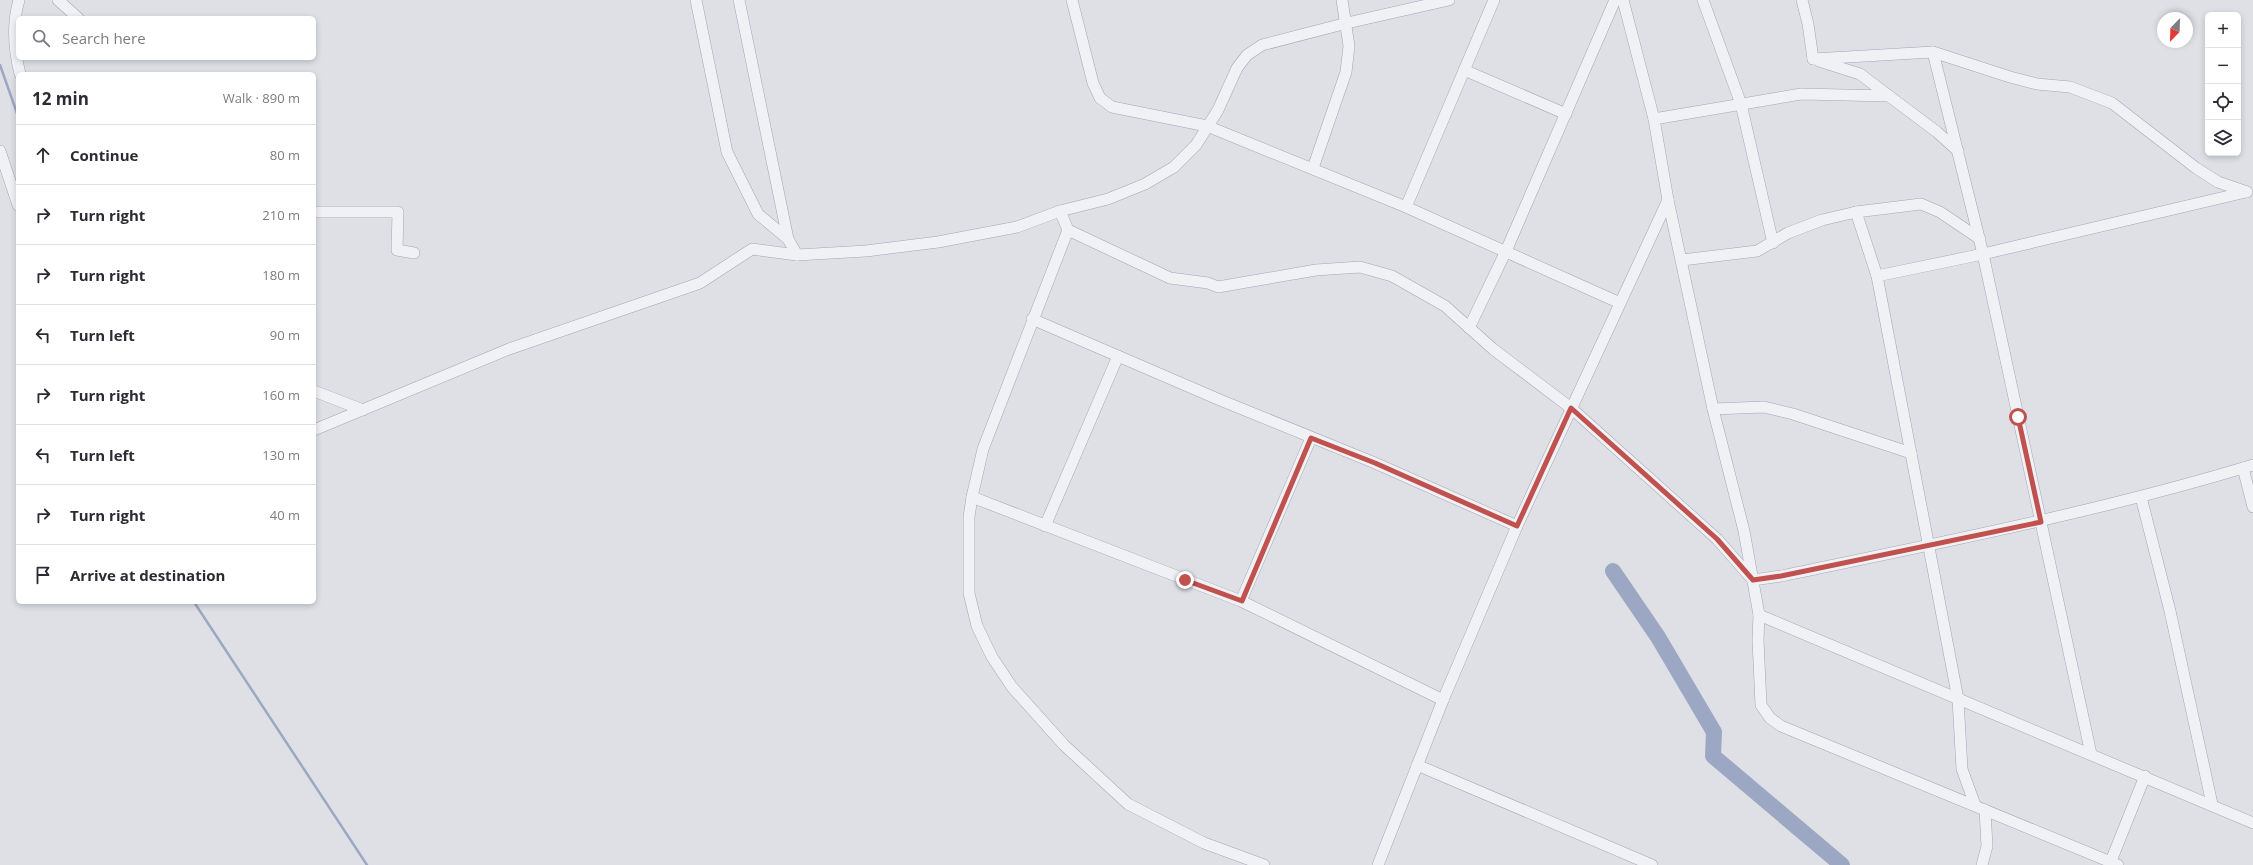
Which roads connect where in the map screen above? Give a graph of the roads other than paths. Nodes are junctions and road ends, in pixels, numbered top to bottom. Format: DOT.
graph roads {
  1 [pos="19,0"];
  2 [pos="58,0"];
  3 [pos="696,0"];
  4 [pos="739,0"];
  5 [pos="1072,0"];
  6 [pos="1342,0"];
  7 [pos="1448,0"];
  8 [pos="1494,0"];
  9 [pos="1615,0"];
  10 [pos="1623,0"];
  11 [pos="1703,0"];
  12 [pos="1802,0"];
  13 [pos="76,16"];
  14 [pos="1347,23"];
  15 [pos="1933,52"];
  16 [pos="16,55"];
  17 [pos="1813,59"];
  18 [pos="17,60"];
  19 [pos="1464,70"];
  20 [pos="20,72"];
  21 [pos="1888,96"];
  22 [pos="1741,104"];
  23 [pos="1566,114"];
  24 [pos="1654,119"];
  25 [pos="1208,126"];
  26 [pos="0,151"];
  27 [pos="1958,152"];
  28 [pos="1313,168"];
  29 [pos="2250,192"];
  30 [pos="16,199"];
  31 [pos="1668,200"];
  32 [pos="1406,207"];
  33 [pos="1060,211"];
  34 [pos="316,212"];
  35 [pos="1856,212"];
  36 [pos="1068,230"];
  37 [pos="788,239"];
  38 [pos="1980,239"];
  39 [pos="1773,243"];
  40 [pos="1506,251"];
  41 [pos="414,253"];
  42 [pos="1983,254"];
  43 [pos="797,255"];
  44 [pos="1682,260"];
  45 [pos="1877,276"];
  46 [pos="1620,303"];
  47 [pos="1032,319"];
  48 [pos="1469,328"];
  49 [pos="1118,356"];
  50 [pos="316,392"];
  51 [pos="1571,408"];
  52 [pos="1714,409"];
  53 [pos="363,410"];
  54 [pos="316,429"];
  55 [pos="1311,438"];
  56 [pos="1911,453"];
  57 [pos="2248,467"];
  58 [pos="972,497"];
  59 [pos="2141,498"];
  60 [pos="2253,507"];
  61 [pos="2041,522"];
  62 [pos="1045,526"];
  63 [pos="1517,526"];
  64 [pos="1929,544"];
  65 [pos="1753,580"];
  66 [pos="1242,601"];
  67 [pos="1759,615"];
  68 [pos="1958,699"];
  69 [pos="1443,700"];
  70 [pos="2091,754"];
  71 [pos="1417,764"];
  72 [pos="2145,776"];
  73 [pos="2212,804"];
  74 [pos="1980,808"];
  75 [pos="2253,823"];
  76 [pos="2115,863"];
  77 [pos="1264,865"];
  78 [pos="1378,865"];
  79 [pos="1652,865"];
  80 [pos="1982,865"];
  1 -- 16 [label="street"];
  2 -- 13 [label="street"];
  3 -- 37 [label="street"];
  4 -- 37 [label="street"];
  5 -- 25 [label="street"];
  6 -- 14 [label="street"];
  7 -- 14 [label="street"];
  8 -- 19 [label="street"];
  9 -- 23 [label="street"];
  10 -- 24 [label="street"];
  11 -- 22 [label="street"];
  12 -- 17 [label="street"];
  14 -- 25 [label="street"];
  14 -- 28 [label="street"];
  15 -- 17 [label="street"];
  15 -- 27 [label="street"];
  15 -- 29 [label="street"];
  17 -- 21 [label="street"];
  18 -- 20 [label="street"];
  19 -- 23 [label="street"];
  19 -- 32 [label="street"];
  21 -- 22 [label="street"];
  21 -- 27 [label="street"];
  22 -- 24 [label="street"];
  22 -- 39 [label="street"];
  23 -- 40 [label="street"];
  24 -- 31 [label="street"];
  25 -- 28 [label="street"];
  25 -- 33 [label="street"];
  26 -- 30 [label="street"];
  27 -- 38 [label="street"];
  28 -- 32 [label="street"];
  29 -- 42 [label="street"];
  31 -- 44 [label="street"];
  31 -- 46 [label="street"];
  32 -- 40 [label="street"];
  33 -- 36 [label="street"];
  33 -- 43 [label="street"];
  34 -- 41 [label="street"];
  35 -- 38 [label="street"];
  35 -- 39 [label="street"];
  35 -- 45 [label="street"];
  36 -- 47 [label="street"];
  36 -- 48 [label="street"];
  37 -- 43 [label="street"];
  38 -- 42 [label="street"];
  39 -- 44 [label="street"];
  40 -- 46 [label="street"];
  40 -- 48 [label="street"];
  42 -- 45 [label="street"];
  42 -- 61 [label="street"];
  43 -- 53 [label="street"];
  44 -- 52 [label="street"];
  45 -- 56 [label="street"];
  46 -- 51 [label="street"];
  47 -- 49 [label="street"];
  47 -- 58 [label="street"];
  48 -- 51 [label="street"];
  49 -- 55 [label="street"];
  49 -- 62 [label="street"];
  50 -- 53 [label="street"];
  51 -- 63 [label="street"];
  51 -- 65 [label="street"];
  52 -- 56 [label="street"];
  52 -- 65 [label="street"];
  53 -- 54 [label="street"];
  55 -- 63 [label="street"];
  55 -- 66 [label="street"];
  56 -- 64 [label="street"];
  57 -- 59 [label="street"];
  57 -- 60 [label="street"];
  58 -- 62 [label="street"];
  58 -- 77 [label="street"];
  59 -- 61 [label="street"];
  59 -- 73 [label="street"];
  61 -- 64 [label="street"];
  61 -- 70 [label="street"];
  62 -- 66 [label="street"];
  63 -- 69 [label="street"];
  64 -- 65 [label="street"];
  64 -- 68 [label="street"];
  65 -- 67 [label="street"];
  66 -- 69 [label="street"];
  67 -- 68 [label="street"];
  67 -- 74 [label="street"];
  68 -- 70 [label="street"];
  68 -- 74 [label="street"];
  69 -- 71 [label="street"];
  70 -- 72 [label="street"];
  71 -- 78 [label="street"];
  71 -- 79 [label="street"];
  72 -- 73 [label="street"];
  72 -- 76 [label="street"];
  73 -- 75 [label="street"];
  74 -- 76 [label="street"];
  74 -- 80 [label="street"];
}
